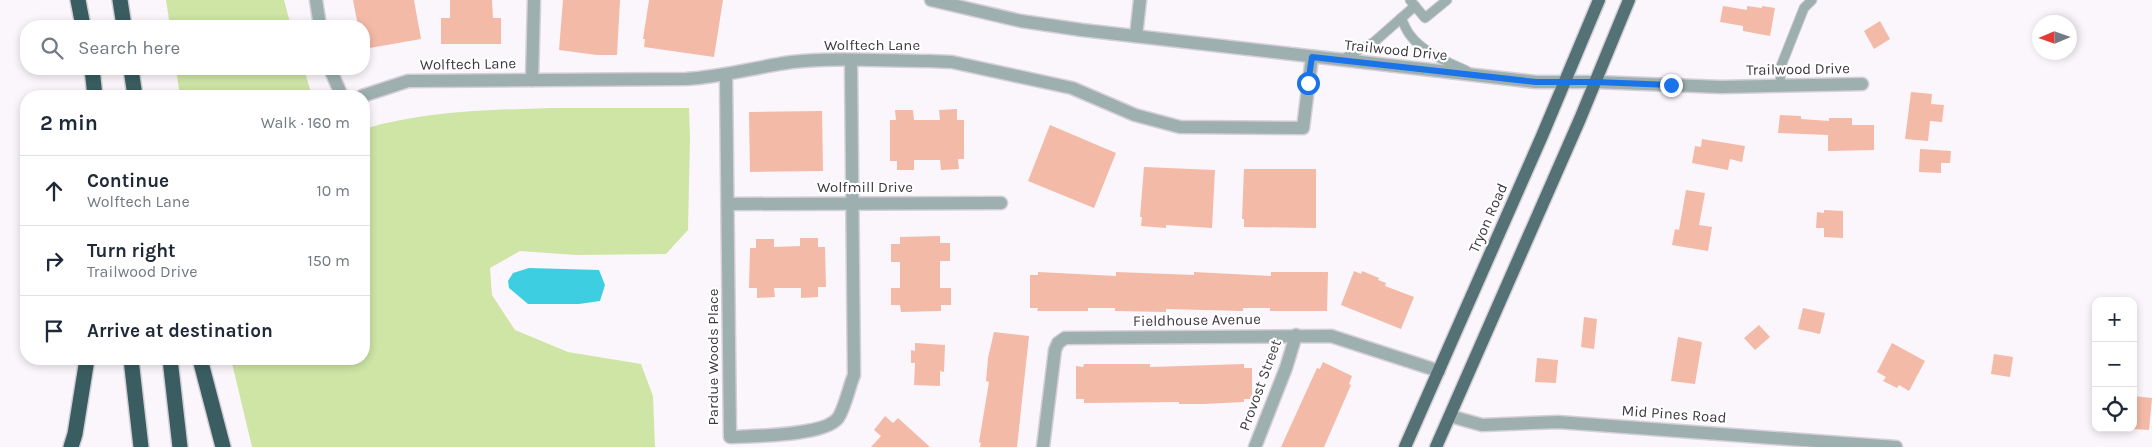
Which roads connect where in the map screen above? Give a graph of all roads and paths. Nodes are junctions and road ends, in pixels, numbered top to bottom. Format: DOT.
graph roads {
  1 [pos="78,0"];
  2 [pos="120,0"];
  3 [pos="316,0"];
  4 [pos="534,0"];
  5 [pos="933,0"];
  6 [pos="1140,0"];
  7 [pos="1447,0"];
  8 [pos="1599,0"];
  9 [pos="1629,0"];
  10 [pos="1812,0"];
  11 [pos="1412,3"];
  12 [pos="1401,18"];
  13 [pos="82,20"];
  14 [pos="123,20"];
  15 [pos="319,20"];
  16 [pos="1136,36"];
  17 [pos="1312,57"];
  18 [pos="1341,60"];
  19 [pos="851,61"];
  20 [pos="92,75"];
  21 [pos="132,75"];
  22 [pos="333,75"];
  23 [pos="726,75"];
  24 [pos="1474,75"];
  25 [pos="532,80"];
  26 [pos="1564,82"];
  27 [pos="1596,82"];
  28 [pos="1862,84"];
  29 [pos="1780,86"];
  30 [pos="94,90"];
  31 [pos="134,90"];
  32 [pos="339,90"];
  33 [pos="370,93"];
  34 [pos="1001,203"];
  35 [pos="728,204"];
  36 [pos="853,204"];
  37 [pos="1296,335"];
  38 [pos="86,365"];
  39 [pos="132,365"];
  40 [pos="171,365"];
  41 [pos="202,365"];
  42 [pos="1439,371"];
  43 [pos="1450,416"];
  44 [pos="71,447"];
  45 [pos="141,447"];
  46 [pos="180,447"];
  47 [pos="223,447"];
  48 [pos="1043,447"];
  49 [pos="1255,447"];
  50 [pos="1405,447"];
  51 [pos="1436,447"];
  52 [pos="1896,447"];
  1 -- 13 [label="highway"];
  2 -- 14 [label="highway"];
  3 -- 15 [label="street"];
  4 -- 25 [label="street"];
  5 -- 16 [label="street, Trailwood Drive"];
  6 -- 16 [label="street"];
  7 -- 11 [label="lane"];
  8 -- 26 [label="main road, Tryon Road"];
  9 -- 27 [label="main road"];
  10 -- 29 [label="lane"];
  11 -- 12 [label="lane"];
  12 -- 18 [label="lane"];
  12 -- 24 [label="lane"];
  16 -- 17 [label="street, Trailwood Drive"];
  17 -- 18 [label="street, Trailwood Drive"];
  17 -- 19 [label="street, Wolftech Lane"];
  18 -- 24 [label="street, Trailwood Drive"];
  19 -- 23 [label="street, Wolftech Lane"];
  19 -- 36 [label="street, Pardue Woods Place"];
  20 -- 30 [label="highway"];
  21 -- 31 [label="highway"];
  22 -- 32 [label="street"];
  23 -- 25 [label="street, Wolftech Lane"];
  23 -- 35 [label="street, Pardue Woods Place"];
  24 -- 26 [label="street, Trailwood Drive"];
  25 -- 33 [label="street, Wolftech Lane"];
  26 -- 27 [label="street, Trailwood Drive"];
  26 -- 42 [label="main road, Tryon Road"];
  27 -- 29 [label="street, Trailwood Drive"];
  27 -- 43 [label="main road"];
  28 -- 29 [label="street, Trailwood Drive"];
  34 -- 36 [label="street, Wolfmill Drive"];
  35 -- 36 [label="street, Wolfmill Drive"];
  35 -- 36 [label="street, Pardue Woods Place"];
  37 -- 42 [label="street, Fieldhouse Avenue"];
  37 -- 48 [label="street, Fieldhouse Avenue"];
  37 -- 49 [label="street, Provost Street"];
  38 -- 44 [label="highway"];
  39 -- 45 [label="highway"];
  40 -- 46 [label="highway"];
  41 -- 47 [label="highway"];
  42 -- 50 [label="main road, Tryon Road"];
  43 -- 51 [label="main road"];
  43 -- 52 [label="street, Mid Pines Road"];
}
